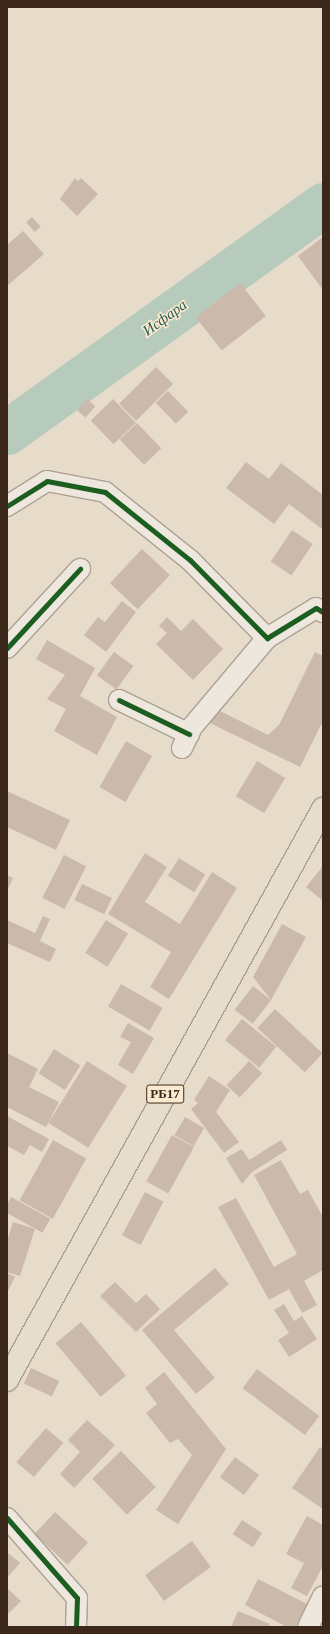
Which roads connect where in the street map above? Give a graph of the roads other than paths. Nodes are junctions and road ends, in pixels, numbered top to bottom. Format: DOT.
graph roads {
  1 [pos="7,506"];
  2 [pos="80,569"];
  3 [pos="323,612"];
  4 [pos="267,638"];
  5 [pos="7,648"];
  6 [pos="119,700"];
  7 [pos="323,809"];
  8 [pos="7,1380"];
  9 [pos="7,1518"];
  10 [pos="323,1596"];
  11 [pos="76,1627"];
  12 [pos="308,1627"];
  1 -- 4 [label="street"];
  2 -- 5 [label="street"];
  3 -- 4 [label="street"];
  4 -- 6 [label="street"];
  7 -- 8 [label="main road, РБ17"];
  9 -- 11 [label="street"];
  10 -- 12 [label="street"];
}
